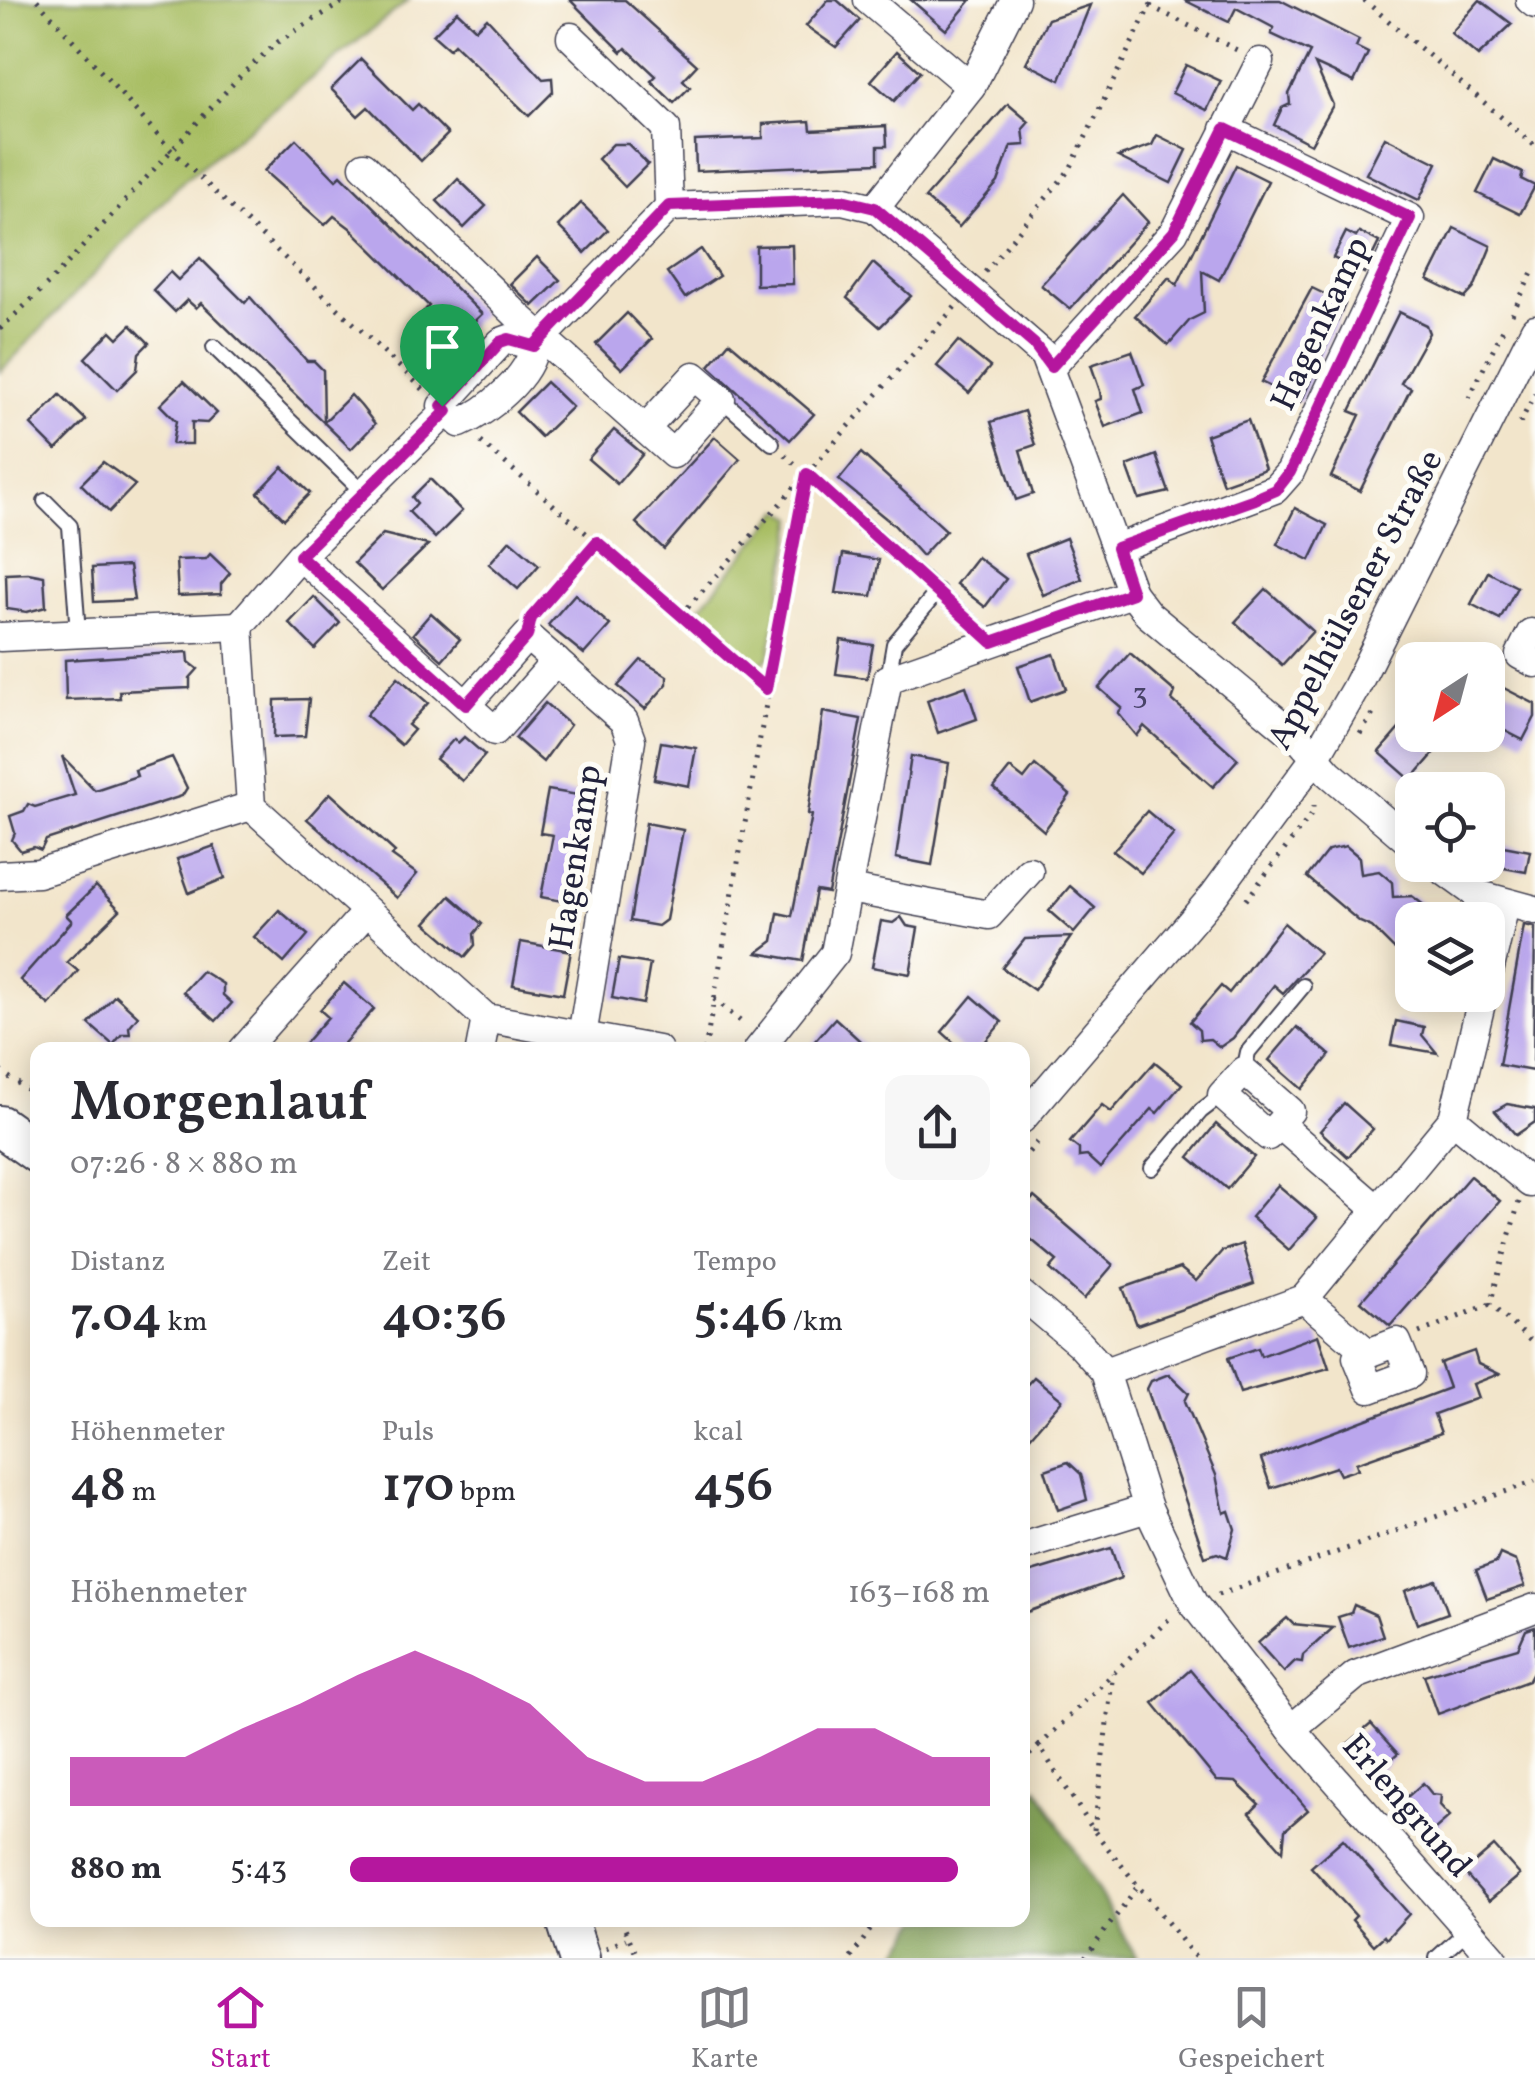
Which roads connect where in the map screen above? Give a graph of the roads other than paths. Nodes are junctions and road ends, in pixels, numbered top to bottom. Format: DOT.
graph roads {
  1 [pos="868,0"];
  2 [pos="1015,0"];
  3 [pos="572,38"];
  4 [pos="1260,62"];
  5 [pos="971,86"];
  6 [pos="1225,129"];
  7 [pos="364,166"];
  8 [pos="669,206"];
  9 [pos="875,208"];
  10 [pos="1535,330"];
  11 [pos="538,342"];
  12 [pos="214,347"];
  13 [pos="1051,367"];
  14 [pos="720,399"];
  15 [pos="772,443"];
  16 [pos="364,493"];
  17 [pos="45,501"];
  18 [pos="858,520"];
  19 [pos="1117,548"];
  20 [pos="300,556"];
  21 [pos="938,590"];
  22 [pos="1132,593"];
  23 [pos="239,626"];
  24 [pos="78,633"];
  25 [pos="1535,635"];
  26 [pos="0,637"];
  27 [pos="992,642"];
  28 [pos="556,661"];
  29 [pos="1535,663"];
  30 [pos="888,679"];
  31 [pos="466,705"];
  32 [pos="1316,758"];
  33 [pos="251,806"];
  34 [pos="1395,829"];
  35 [pos="1029,871"];
  36 [pos="0,875"];
  37 [pos="1459,882"];
  38 [pos="850,889"];
  39 [pos="1496,902"];
  40 [pos="1505,905"];
  41 [pos="1535,910"];
  42 [pos="367,911"];
  43 [pos="1303,986"];
  44 [pos="1479,1012"];
  45 [pos="486,1018"];
  46 [pos="582,1036"];
  47 [pos="250,1042"];
  48 [pos="482,1042"];
  49 [pos="615,1042"];
  50 [pos="763,1042"];
  51 [pos="1244,1070"];
  52 [pos="1222,1096"];
  53 [pos="1030,1109"];
  54 [pos="1453,1119"];
  55 [pos="1279,1124"];
  56 [pos="0,1126"];
  57 [pos="30,1148"];
  58 [pos="1152,1168"];
  59 [pos="1530,1182"];
  60 [pos="1378,1210"];
  61 [pos="1304,1300"];
  62 [pos="1030,1302"];
  63 [pos="1397,1342"];
  64 [pos="1105,1372"];
  65 [pos="1148,1508"];
  66 [pos="1030,1545"];
  67 [pos="1535,1608"];
  68 [pos="1291,1729"];
  69 [pos="569,1927"];
  70 [pos="1468,1930"];
  71 [pos="579,1958"];
  72 [pos="1437,1958"];
  73 [pos="1493,1958"];
  1 -- 5 [label="street"];
  2 -- 5 [label="street"];
  3 -- 8 [label="street"];
  4 -- 6 [label="street"];
  5 -- 9 [label="street"];
  6 -- 13 [label="street"];
  6 -- 19 [label="street, Hagenkamp"];
  7 -- 11 [label="street"];
  8 -- 9 [label="street"];
  8 -- 11 [label="street"];
  9 -- 13 [label="street"];
  10 -- 32 [label="street, Appelhülsener Straße"];
  11 -- 14 [label="street"];
  11 -- 16 [label="street"];
  12 -- 16 [label="lane"];
  13 -- 19 [label="street"];
  14 -- 15 [label="lane"];
  16 -- 20 [label="street"];
  17 -- 24 [label="lane"];
  18 -- 21 [label="lane"];
  19 -- 22 [label="street"];
  20 -- 23 [label="street"];
  20 -- 31 [label="street"];
  21 -- 27 [label="lane"];
  21 -- 30 [label="lane"];
  22 -- 27 [label="street"];
  22 -- 32 [label="street"];
  23 -- 24 [label="street"];
  23 -- 33 [label="street"];
  24 -- 26 [label="street"];
  25 -- 29 [label="street"];
  27 -- 30 [label="street"];
  28 -- 31 [label="street, Hagenkamp"];
  28 -- 31 [label="street"];
  28 -- 46 [label="street, Hagenkamp"];
  30 -- 38 [label="street"];
  32 -- 34 [label="street"];
  32 -- 53 [label="street, Appelhülsener Straße"];
  33 -- 36 [label="street"];
  33 -- 42 [label="street"];
  35 -- 38 [label="street"];
  37 -- 39 [label="street"];
  38 -- 50 [label="street"];
  40 -- 41 [label="street"];
  42 -- 45 [label="street"];
  42 -- 47 [label="street"];
  43 -- 51 [label="lane"];
  44 -- 54 [label="street"];
  45 -- 46 [label="street"];
  45 -- 48 [label="street"];
  46 -- 49 [label="street"];
  51 -- 52 [label="street"];
  51 -- 55 [label="street"];
  52 -- 55 [label="street"];
  52 -- 58 [label="lane"];
  54 -- 59 [label="street"];
  54 -- 60 [label="street"];
  55 -- 60 [label="street"];
  56 -- 57 [label="main road"];
  60 -- 61 [label="street"];
  61 -- 63 [label="street"];
  61 -- 64 [label="street"];
  62 -- 64 [label="street, Erlengrund"];
  64 -- 65 [label="street, Erlengrund"];
  65 -- 66 [label="street"];
  65 -- 68 [label="street, Erlengrund"];
  67 -- 68 [label="street, Erlengrund"];
  68 -- 70 [label="street, Erlengrund"];
  69 -- 71 [label="main road"];
  70 -- 72 [label="lane, Erlengrund"];
  70 -- 73 [label="street, Erlengrund"];
}
